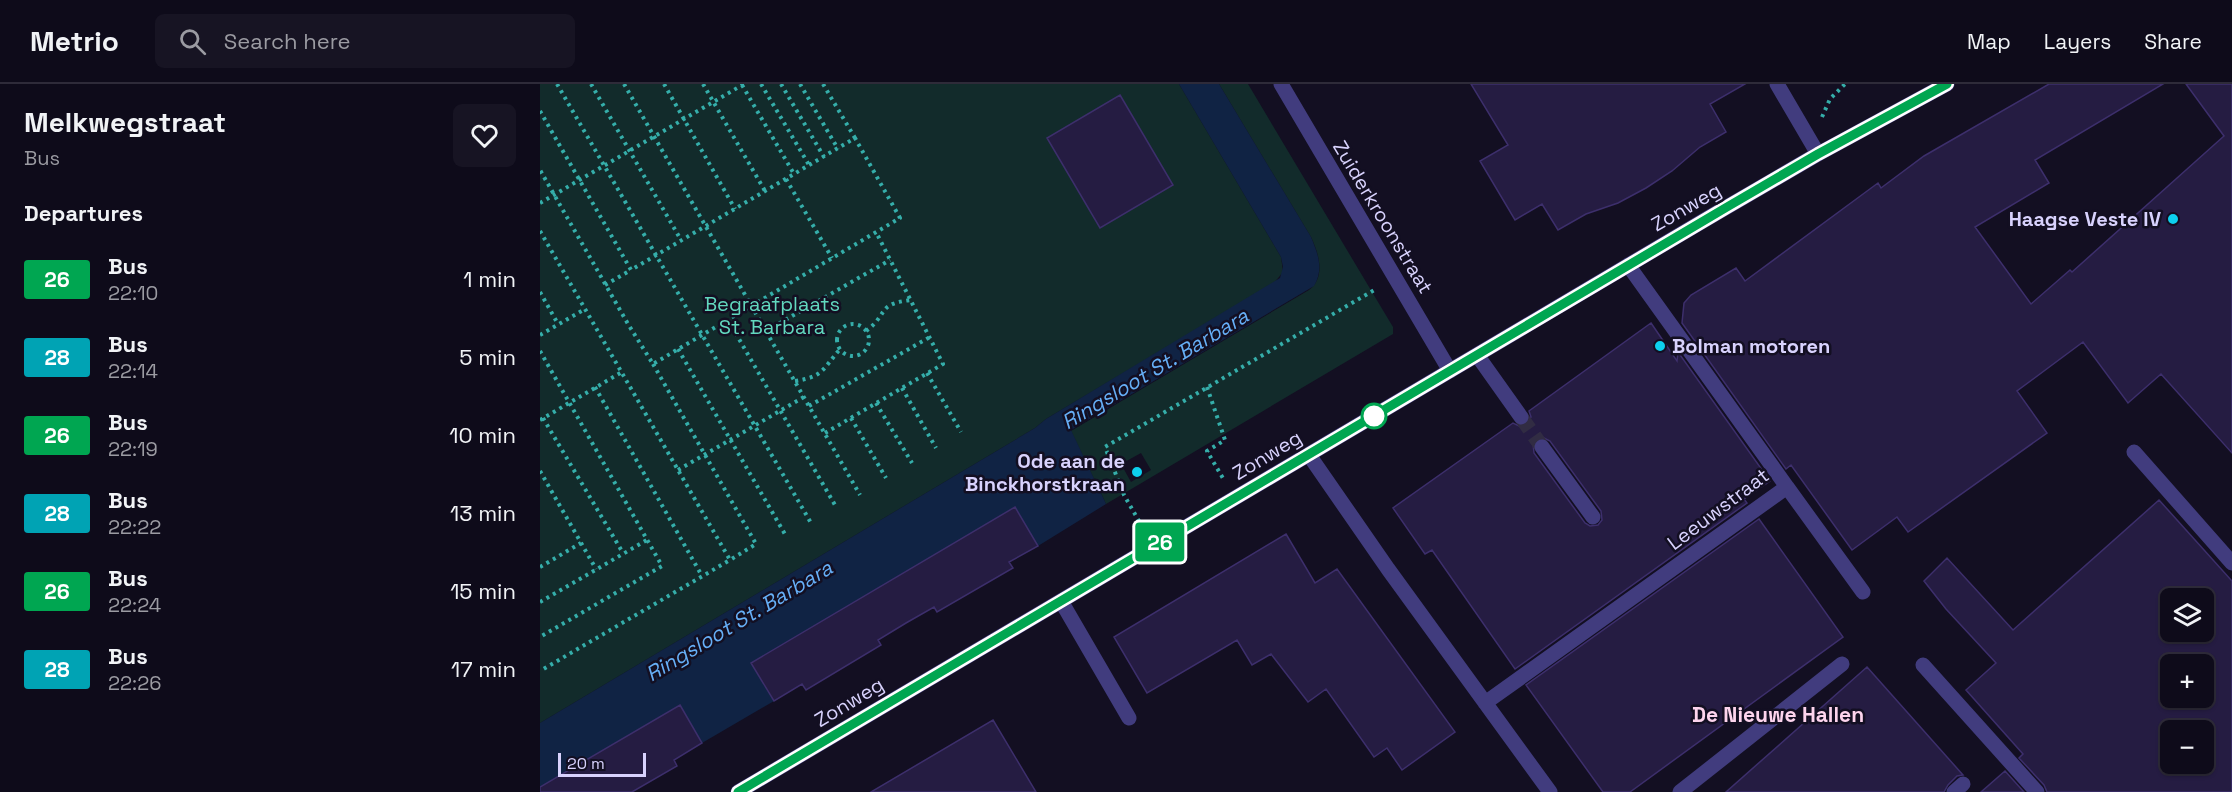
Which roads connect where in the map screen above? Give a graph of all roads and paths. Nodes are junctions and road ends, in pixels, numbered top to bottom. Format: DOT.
graph roads {
  1 [pos="557,84"];
  2 [pos="591,84"];
  3 [pos="624,84"];
  4 [pos="664,84"];
  5 [pos="703,84"];
  6 [pos="743,84"];
  7 [pos="761,84"];
  8 [pos="781,84"];
  9 [pos="800,84"];
  10 [pos="823,84"];
  11 [pos="1281,84"];
  12 [pos="1777,84"];
  13 [pos="1845,84"];
  14 [pos="1947,84"];
  15 [pos="713,102"];
  16 [pos="540,111"];
  17 [pos="684,119"];
  18 [pos="654,136"];
  19 [pos="855,138"];
  20 [pos="838,149"];
  21 [pos="629,151"];
  22 [pos="1818,154"];
  23 [pos="824,157"];
  24 [pos="604,165"];
  25 [pos="809,165"];
  26 [pos="540,170"];
  27 [pos="794,174"];
  28 [pos="786,179"];
  29 [pos="580,180"];
  30 [pos="765,191"];
  31 [pos="554,195"];
  32 [pos="540,203"];
  33 [pos="735,209"];
  34 [pos="705,226"];
  35 [pos="540,231"];
  36 [pos="876,232"];
  37 [pos="681,240"];
  38 [pos="657,255"];
  39 [pos="832,258"];
  40 [pos="891,260"];
  41 [pos="1628,265"];
  42 [pos="631,270"];
  43 [pos="1395,278"];
  44 [pos="605,285"];
  45 [pos="540,292"];
  46 [pos="911,300"];
  47 [pos="752,306"];
  48 [pos="585,309"];
  49 [pos="728,320"];
  50 [pos="558,324"];
  51 [pos="766,331"];
  52 [pos="866,331"];
  53 [pos="540,335"];
  54 [pos="703,335"];
  55 [pos="930,337"];
  56 [pos="678,349"];
  57 [pos="840,349"];
  58 [pos="540,351"];
  59 [pos="1477,355"];
  60 [pos="653,364"];
  61 [pos="1450,371"];
  62 [pos="622,372"];
  63 [pos="927,373"];
  64 [pos="795,381"];
  65 [pos="595,387"];
  66 [pos="1207,387"];
  67 [pos="902,388"];
  68 [pos="804,397"];
  69 [pos="569,403"];
  70 [pos="876,403"];
  71 [pos="809,406"];
  72 [pos="780,411"];
  73 [pos="1521,417"];
  74 [pos="851,418"];
  75 [pos="541,419"];
  76 [pos="755,425"];
  77 [pos="961,432"];
  78 [pos="825,433"];
  79 [pos="730,440"];
  80 [pos="1542,447"];
  81 [pos="936,448"];
  82 [pos="2134,452"];
  83 [pos="705,455"];
  84 [pos="1309,455"];
  85 [pos="912,463"];
  86 [pos="678,470"];
  87 [pos="540,471"];
  88 [pos="886,478"];
  89 [pos="1787,487"];
  90 [pos="860,495"];
  91 [pos="1235,499"];
  92 [pos="835,506"];
  93 [pos="1593,517"];
  94 [pos="811,523"];
  95 [pos="786,536"];
  96 [pos="647,540"];
  97 [pos="581,543"];
  98 [pos="1154,546"];
  99 [pos="623,554"];
  100 [pos="730,560"];
  101 [pos="2232,563"];
  102 [pos="540,567"];
  103 [pos="596,569"];
  104 [pos="702,576"];
  105 [pos="1863,592"];
  106 [pos="1061,601"];
  107 [pos="540,602"];
  108 [pos="540,637"];
  109 [pos="1842,664"];
  110 [pos="1923,665"];
  111 [pos="540,671"];
  112 [pos="1485,703"];
  113 [pos="1129,718"];
  114 [pos="738,792"];
  115 [pos="1550,792"];
  116 [pos="1680,792"];
  117 [pos="2037,792"];
  1 -- 24 [label="path"];
  2 -- 21 [label="path"];
  3 -- 18 [label="path"];
  4 -- 17 [label="path"];
  5 -- 15 [label="path"];
  6 -- 15 [label="path"];
  6 -- 27 [label="path"];
  7 -- 25 [label="path"];
  8 -- 23 [label="path"];
  9 -- 20 [label="path"];
  10 -- 19 [label="path"];
  11 -- 43 [label="street, Zuiderkroonstraat"];
  12 -- 22 [label="street"];
  13 -- 22 [label="path"];
  14 -- 22 [label="street, Zonweg"];
  15 -- 17 [label="path"];
  15 -- 30 [label="path"];
  16 -- 29 [label="path"];
  17 -- 18 [label="path"];
  17 -- 33 [label="path"];
  18 -- 21 [label="path"];
  18 -- 34 [label="path"];
  19 -- 20 [label="path"];
  19 -- 36 [label="path"];
  20 -- 23 [label="path"];
  21 -- 24 [label="path"];
  21 -- 37 [label="path"];
  22 -- 41 [label="street, Zonweg"];
  23 -- 25 [label="path"];
  24 -- 29 [label="path"];
  24 -- 38 [label="path"];
  25 -- 27 [label="path"];
  26 -- 31 [label="path"];
  27 -- 28 [label="path"];
  28 -- 30 [label="path"];
  28 -- 39 [label="path"];
  29 -- 31 [label="path"];
  29 -- 42 [label="path"];
  30 -- 33 [label="path"];
  31 -- 32 [label="path"];
  31 -- 44 [label="path"];
  33 -- 34 [label="path"];
  34 -- 37 [label="path"];
  34 -- 47 [label="path"];
  35 -- 48 [label="path"];
  36 -- 39 [label="path"];
  36 -- 40 [label="path"];
  37 -- 38 [label="path"];
  38 -- 42 [label="path"];
  38 -- 54 [label="path"];
  39 -- 47 [label="path"];
  40 -- 46 [label="path"];
  40 -- 51 [label="path"];
  41 -- 59 [label="street, Zonweg"];
  41 -- 89 [label="street, Leeuwstraat"];
  42 -- 44 [label="path"];
  43 -- 61 [label="street, Zuiderkroonstraat"];
  43 -- 66 [label="path"];
  44 -- 60 [label="path"];
  45 -- 50 [label="path"];
  46 -- 52 [label="path"];
  46 -- 55 [label="path"];
  47 -- 49 [label="path"];
  47 -- 51 [label="path"];
  48 -- 50 [label="path"];
  48 -- 62 [label="path"];
  49 -- 54 [label="path"];
  49 -- 72 [label="path"];
  50 -- 53 [label="path"];
  51 -- 64 [label="path"];
  52 -- 57 [label="path"];
  52 -- 57 [label="path"];
  54 -- 56 [label="path"];
  54 -- 76 [label="path"];
  55 -- 63 [label="path"];
  55 -- 71 [label="path"];
  56 -- 60 [label="path"];
  56 -- 79 [label="path"];
  57 -- 64 [label="path"];
  58 -- 69 [label="path"];
  59 -- 61 [label="street, Zonweg"];
  59 -- 73 [label="street"];
  60 -- 83 [label="path"];
  61 -- 84 [label="street, Zonweg"];
  62 -- 65 [label="path"];
  62 -- 86 [label="path"];
  63 -- 67 [label="path"];
  63 -- 77 [label="path"];
  64 -- 68 [label="path"];
  65 -- 69 [label="path"];
  65 -- 104 [label="path"];
  66 -- 91 [label="path"];
  66 -- 98 [label="path"];
  67 -- 70 [label="path"];
  67 -- 81 [label="path"];
  68 -- 71 [label="path"];
  68 -- 72 [label="path"];
  69 -- 75 [label="path"];
  69 -- 96 [label="path"];
  70 -- 74 [label="path"];
  70 -- 85 [label="path"];
  71 -- 78 [label="path"];
  72 -- 76 [label="path"];
  72 -- 92 [label="path"];
  74 -- 78 [label="path"];
  74 -- 88 [label="path"];
  75 -- 99 [label="path"];
  76 -- 79 [label="path"];
  76 -- 94 [label="path"];
  78 -- 90 [label="path"];
  79 -- 83 [label="path"];
  79 -- 95 [label="path"];
  80 -- 93 [label="street"];
  82 -- 101 [label="street"];
  83 -- 86 [label="path"];
  83 -- 100 [label="path"];
  84 -- 91 [label="street, Zonweg"];
  84 -- 112 [label="street"];
  86 -- 100 [label="path"];
  87 -- 97 [label="path"];
  89 -- 105 [label="street"];
  89 -- 112 [label="street, Leeuwstraat"];
  91 -- 98 [label="street, Zonweg"];
  96 -- 99 [label="path"];
  96 -- 108 [label="path"];
  97 -- 102 [label="path"];
  97 -- 103 [label="path"];
  98 -- 106 [label="street, Zonweg"];
  99 -- 103 [label="path"];
  100 -- 104 [label="path"];
  103 -- 107 [label="path"];
  104 -- 111 [label="path"];
  106 -- 113 [label="street"];
  106 -- 114 [label="street, Zonweg"];
  109 -- 116 [label="street"];
  110 -- 117 [label="street"];
  112 -- 115 [label="street"];
}
